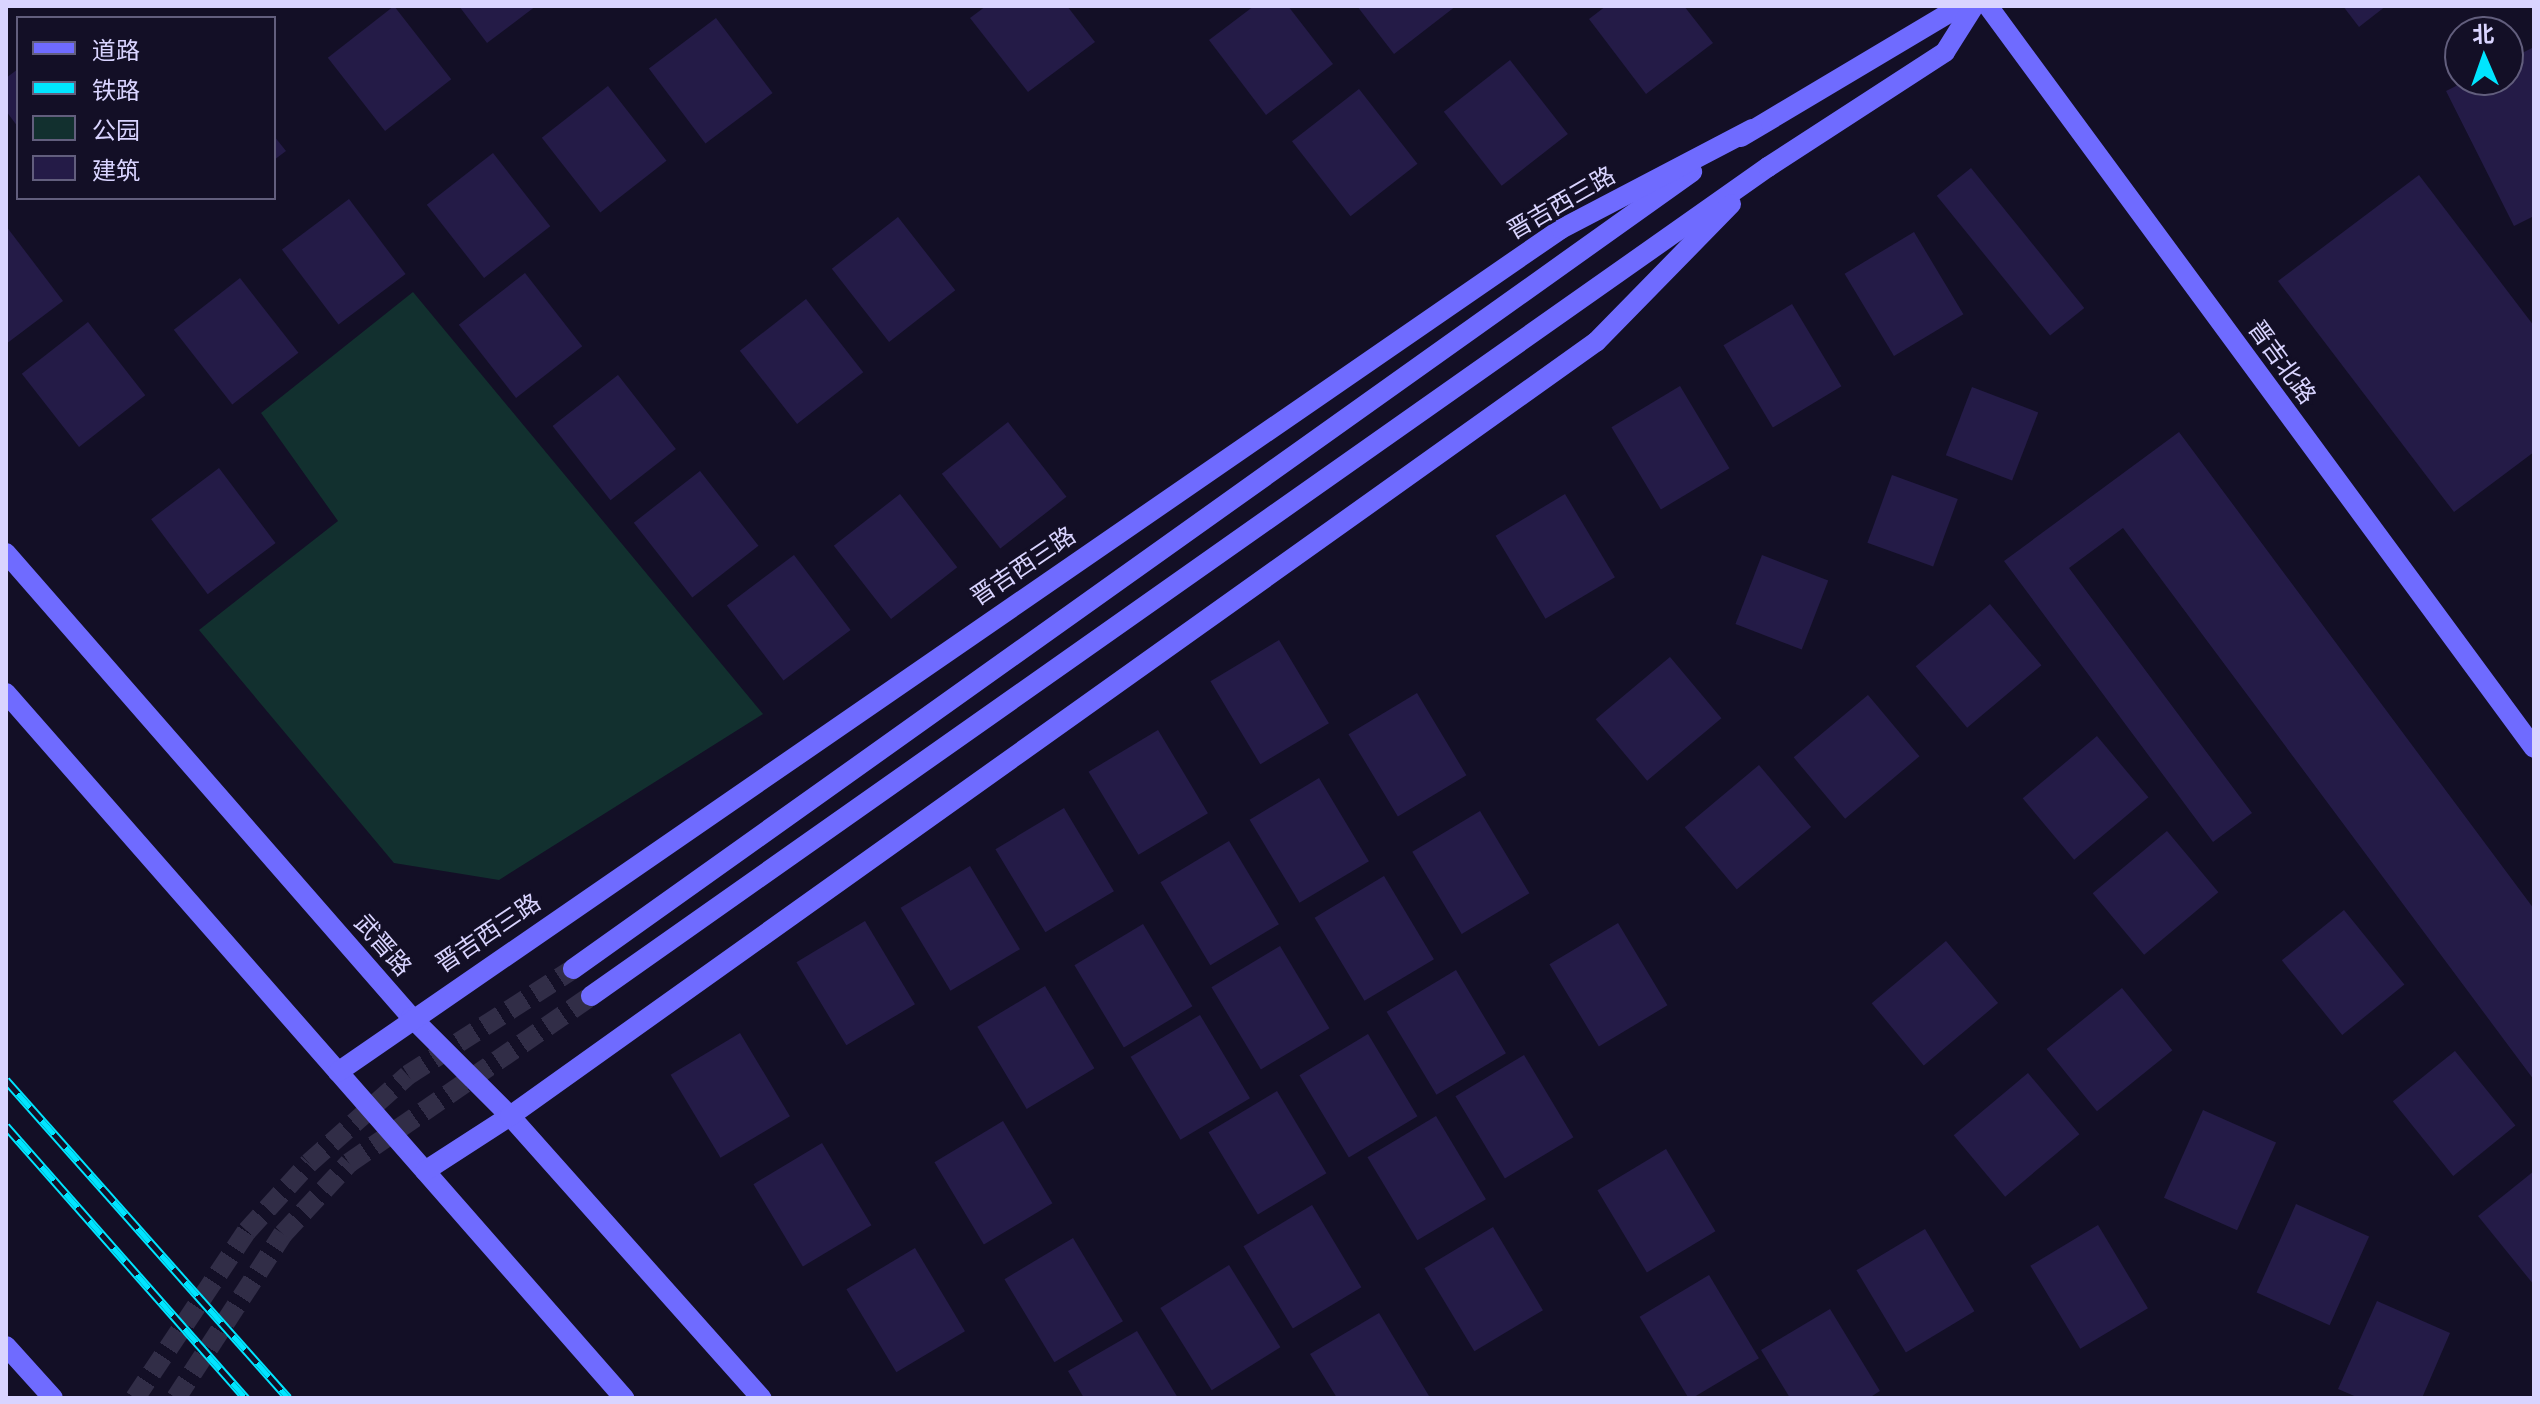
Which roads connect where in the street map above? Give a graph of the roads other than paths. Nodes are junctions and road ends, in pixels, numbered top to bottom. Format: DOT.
graph roads {
  1 [pos="1961,6"];
  2 [pos="1974,6"];
  3 [pos="1988,6"];
  4 [pos="1752,129"];
  5 [pos="1768,167"];
  6 [pos="6,553"];
  7 [pos="6,693"];
  8 [pos="2534,748"];
  9 [pos="573,969"];
  10 [pos="591,996"];
  11 [pos="411,1017"];
  12 [pos="338,1072"];
  13 [pos="510,1116"];
  14 [pos="425,1171"];
  15 [pos="6,1346"];
  16 [pos="53,1398"];
  17 [pos="624,1398"];
  18 [pos="761,1398"];
  1 -- 4 [label="street, 晋吉西三路"];
  2 -- 5 [label="street"];
  3 -- 8 [label="street, 晋吉北路"];
  4 -- 9 [label="street, 晋吉西三路"];
  4 -- 11 [label="street, 晋吉西三路"];
  5 -- 10 [label="street"];
  5 -- 13 [label="street"];
  6 -- 11 [label="street, 武晋路"];
  7 -- 12 [label="street"];
  11 -- 12 [label="street, 晋吉西三路"];
  11 -- 13 [label="street, 武晋路"];
  12 -- 14 [label="street"];
  13 -- 14 [label="street"];
  13 -- 18 [label="street, 武晋路"];
  14 -- 17 [label="street"];
  15 -- 16 [label="street"];
}
